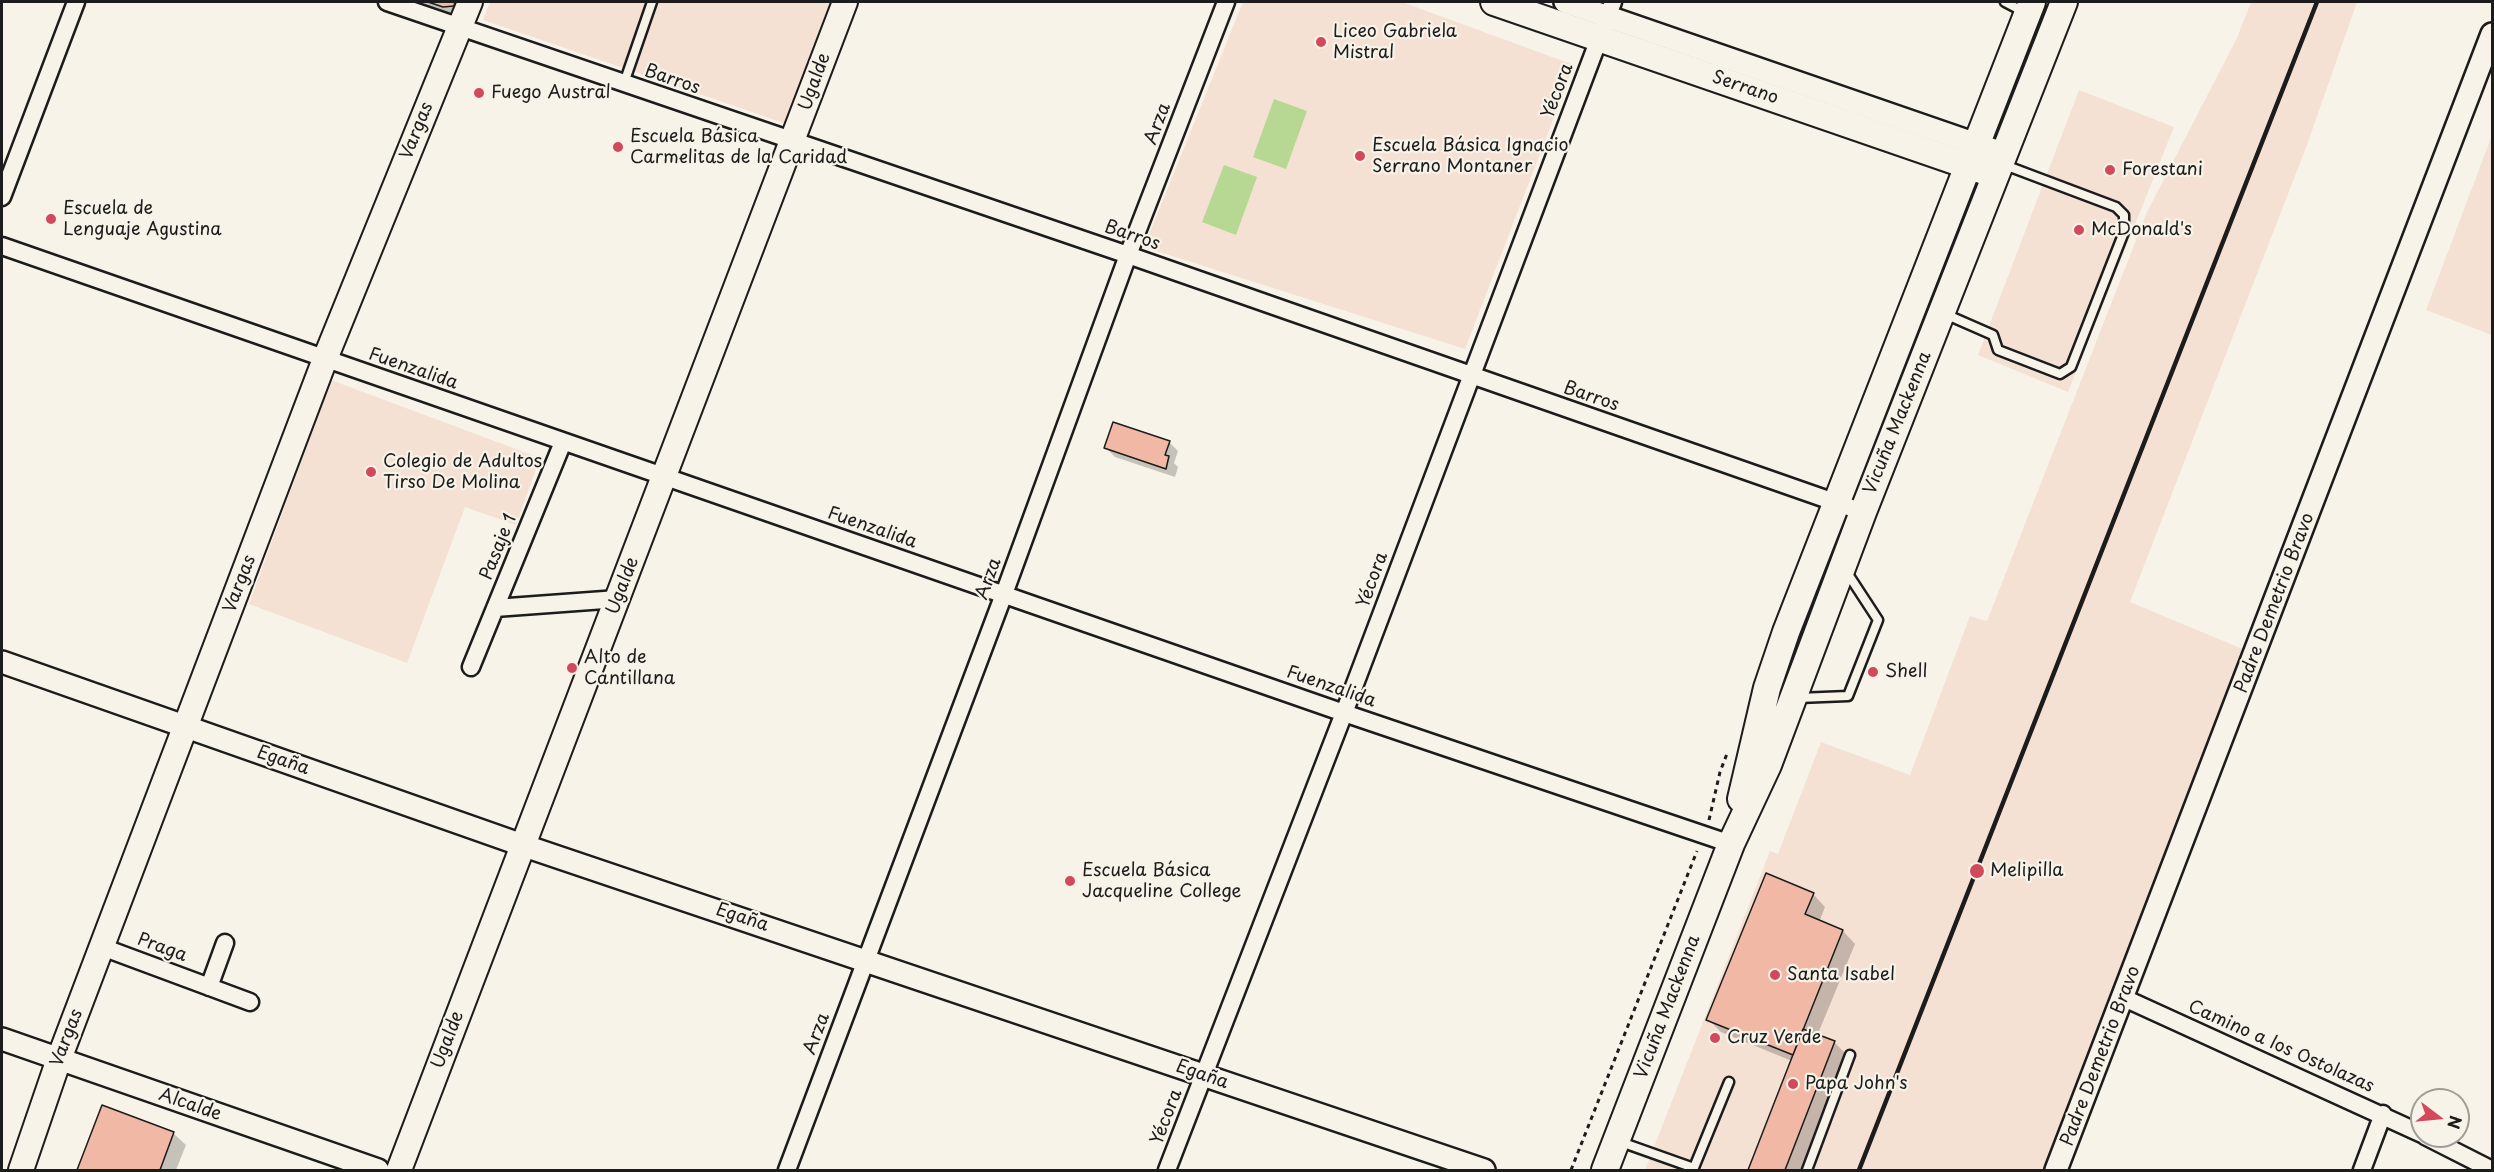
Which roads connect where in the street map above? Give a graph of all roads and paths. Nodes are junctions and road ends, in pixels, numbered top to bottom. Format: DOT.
graph roads {
  1 [pos="76,2"];
  2 [pos="387,2"];
  3 [pos="470,2"];
  4 [pos="652,2"];
  5 [pos="845,2"];
  6 [pos="1226,2"];
  7 [pos="1494,2"];
  8 [pos="1564,2"];
  9 [pos="2064,2"];
  10 [pos="2021,6"];
  11 [pos="1607,19"];
  12 [pos="460,27"];
  13 [pos="2493,34"];
  14 [pos="624,84"];
  15 [pos="793,142"];
  16 [pos="1972,154"];
  17 [pos="2001,164"];
  18 [pos="2,197"];
  19 [pos="2,246"];
  20 [pos="1128,255"];
  21 [pos="1942,313"];
  22 [pos="325,359"];
  23 [pos="1470,376"];
  24 [pos="563,442"];
  25 [pos="665,478"];
  26 [pos="1836,503"];
  27 [pos="1863,512"];
  28 [pos="1843,566"];
  29 [pos="1004,594"];
  30 [pos="618,599"];
  31 [pos="495,609"];
  32 [pos="2,662"];
  33 [pos="471,666"];
  34 [pos="1794,698"];
  35 [pos="1344,713"];
  36 [pos="185,726"];
  37 [pos="1731,844"];
  38 [pos="522,845"];
  39 [pos="225,943"];
  40 [pos="102,947"];
  41 [pos="866,960"];
  42 [pos="209,987"];
  43 [pos="2124,998"];
  44 [pos="250,1002"];
  45 [pos="2,1039"];
  46 [pos="1850,1055"];
  47 [pos="59,1059"];
  48 [pos="1204,1075"];
  49 [pos="1729,1082"];
  50 [pos="2383,1114"];
  51 [pos="2410,1128"];
  52 [pos="1617,1140"];
  53 [pos="2449,1148"];
  54 [pos="1693,1169"];
  55 [pos="21,1170"];
  56 [pos="378,1170"];
  57 [pos="399,1170"];
  58 [pos="787,1170"];
  59 [pos="1167,1170"];
  60 [pos="1484,1170"];
  61 [pos="1605,1170"];
  62 [pos="1807,1170"];
  63 [pos="2056,1170"];
  64 [pos="2362,1170"];
  65 [pos="2492,1170"];
  1 -- 18 [label="street"];
  2 -- 12 [label="street, Barros"];
  3 -- 12 [label="main road, Vargas"];
  4 -- 14 [label="lane"];
  5 -- 15 [label="main road, Ugalde"];
  6 -- 20 [label="street, Arza"];
  7 -- 11 [label="main road, Serrano"];
  8 -- 11 [label="street, Serrano"];
  9 -- 17 [label="main road, Vicuña Mackenna"];
  10 -- 16 [label="main road, Vicuña Mackenna"];
  11 -- 16 [label="main road, Serrano"];
  11 -- 23 [label="street, Yécora"];
  12 -- 14 [label="street, Barros"];
  12 -- 22 [label="main road, Vargas"];
  13 -- 43 [label="street, Padre Demetrio Bravo"];
  14 -- 15 [label="street, Barros"];
  15 -- 20 [label="street, Barros"];
  15 -- 25 [label="main road, Ugalde"];
  16 -- 17 [label="main road, Serrano"];
  16 -- 26 [label="main road, Vicuña Mackenna"];
  17 -- 21 [label="main road, Vicuña Mackenna"];
  17 -- 21 [label="lane"];
  19 -- 22 [label="street, Fuenzalida"];
  20 -- 23 [label="street, Barros"];
  20 -- 29 [label="street, Arza"];
  21 -- 27 [label="main road, Vicuña Mackenna"];
  22 -- 24 [label="street, Fuenzalida"];
  22 -- 36 [label="main road, Vargas"];
  23 -- 26 [label="street, Barros"];
  23 -- 35 [label="street, Yécora"];
  24 -- 25 [label="street, Fuenzalida"];
  24 -- 31 [label="street, Pasaje 1"];
  25 -- 29 [label="street, Fuenzalida"];
  25 -- 30 [label="main road, Ugalde"];
  26 -- 27 [label="street, Barros"];
  26 -- 37 [label="main road, Vicuña Mackenna"];
  27 -- 28 [label="main road, Vicuña Mackenna"];
  28 -- 34 [label="main road, Vicuña Mackenna"];
  28 -- 34 [label="lane"];
  29 -- 35 [label="street, Fuenzalida"];
  29 -- 41 [label="street, Arza"];
  30 -- 31 [label="street"];
  30 -- 38 [label="main road, Ugalde"];
  31 -- 33 [label="street, Pasaje 1"];
  32 -- 36 [label="street, Egaña"];
  34 -- 37 [label="main road, Vicuña Mackenna"];
  35 -- 37 [label="street, Fuenzalida"];
  35 -- 48 [label="street, Yécora"];
  36 -- 38 [label="street, Egaña"];
  36 -- 40 [label="main road, Vargas"];
  37 -- 52 [label="main road, Vicuña Mackenna"];
  38 -- 41 [label="street, Egaña"];
  38 -- 57 [label="main road, Ugalde"];
  39 -- 42 [label="street"];
  40 -- 42 [label="street, Praga"];
  40 -- 47 [label="main road, Vargas"];
  41 -- 48 [label="street, Egaña"];
  41 -- 58 [label="street, Arza"];
  42 -- 44 [label="street, Praga"];
  43 -- 50 [label="street, Camino a los Ostolazas"];
  43 -- 63 [label="street, Padre Demetrio Bravo"];
  45 -- 47 [label="street, Alcalde"];
  46 -- 62 [label="lane"];
  47 -- 55 [label="main road, Vargas"];
  47 -- 56 [label="street, Alcalde"];
  48 -- 59 [label="street, Yécora"];
  48 -- 60 [label="street, Egaña"];
  49 -- 54 [label="lane"];
  50 -- 51 [label="street, Camino a los Ostolazas"];
  50 -- 64 [label="street"];
  52 -- 54 [label="lane"];
  52 -- 61 [label="main road, Vicuña Mackenna"];
  53 -- 65 [label="street, Camino a los Ostolazas"];
}
